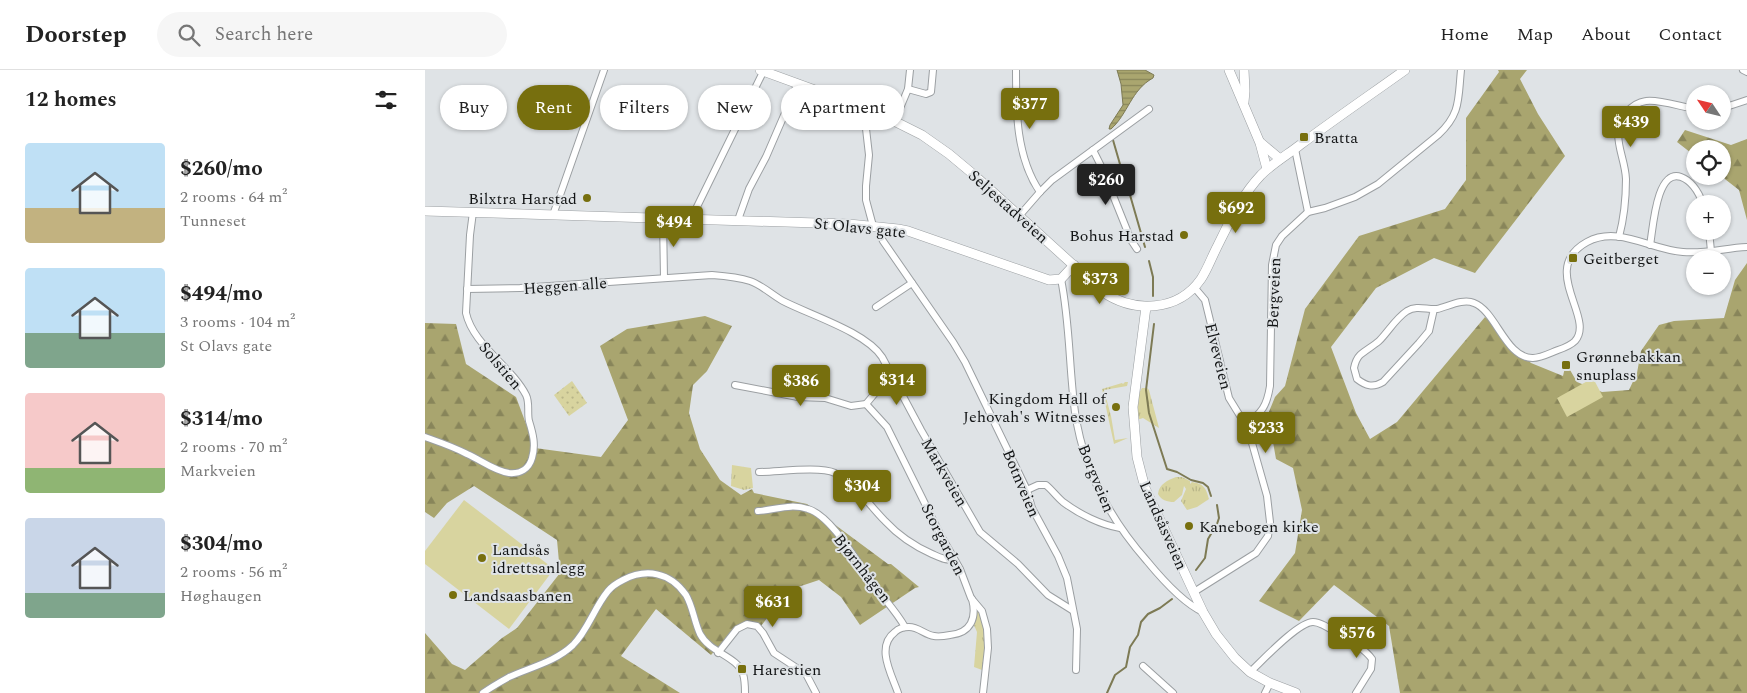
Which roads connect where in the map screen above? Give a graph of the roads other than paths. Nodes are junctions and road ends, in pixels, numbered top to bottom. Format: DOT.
graph roads {
  1 [pos="604,70"];
  2 [pos="762,70"];
  3 [pos="910,70"];
  4 [pos="933,70"];
  5 [pos="1016,70"];
  6 [pos="1229,70"];
  7 [pos="1244,70"];
  8 [pos="1405,70"];
  9 [pos="1461,70"];
  10 [pos="1743,70"];
  11 [pos="1747,72"];
  12 [pos="798,83"];
  13 [pos="803,85"];
  14 [pos="908,89"];
  15 [pos="904,99"];
  16 [pos="1747,100"];
  17 [pos="1243,102"];
  18 [pos="1731,105"];
  19 [pos="1686,107"];
  20 [pos="1149,109"];
  21 [pos="904,125"];
  22 [pos="866,130"];
  23 [pos="1261,143"];
  24 [pos="1295,148"];
  25 [pos="1093,150"];
  26 [pos="1280,158"];
  27 [pos="1267,169"];
  28 [pos="1040,192"];
  29 [pos="1699,195"];
  30 [pos="425,211"];
  31 [pos="473,212"];
  32 [pos="1308,212"];
  33 [pos="553,215"];
  34 [pos="1020,215"];
  35 [pos="663,218"];
  36 [pos="691,219"];
  37 [pos="738,220"];
  38 [pos="877,226"];
  39 [pos="1619,236"];
  40 [pos="1650,245"];
  41 [pos="1747,247"];
  42 [pos="1137,249"];
  43 [pos="1720,250"];
  44 [pos="1686,252"];
  45 [pos="1073,265"];
  46 [pos="664,278"];
  47 [pos="1061,279"];
  48 [pos="912,283"];
  49 [pos="1194,287"];
  50 [pos="467,289"];
  51 [pos="875,307"];
  52 [pos="1146,307"];
  53 [pos="1434,309"];
  54 [pos="895,380"];
  55 [pos="735,385"];
  56 [pos="866,404"];
  57 [pos="1245,424"];
  58 [pos="425,437"];
  59 [pos="759,472"];
  60 [pos="1027,490"];
  61 [pos="758,511"];
  62 [pos="1120,528"];
  63 [pos="953,559"];
  64 [pos="1194,592"];
  65 [pos="971,598"];
  66 [pos="1072,610"];
  67 [pos="1203,612"];
  68 [pos="905,627"];
  69 [pos="718,653"];
  70 [pos="1143,666"];
  71 [pos="1075,670"];
  72 [pos="1250,672"];
  73 [pos="1269,683"];
  74 [pos="483,693"];
  75 [pos="745,693"];
  76 [pos="817,693"];
  77 [pos="898,693"];
  78 [pos="983,693"];
  79 [pos="1173,693"];
  80 [pos="1265,693"];
  81 [pos="1296,693"];
  82 [pos="1356,693"];
  1 -- 33 [label="street"];
  2 -- 12 [label="street, Seljestadveien"];
  2 -- 36 [label="street"];
  3 -- 14 [label="street"];
  4 -- 14 [label="street"];
  5 -- 28 [label="street"];
  6 -- 17 [label="street"];
  7 -- 17 [label="street"];
  8 -- 24 [label="street"];
  9 -- 32 [label="street, Bergveien"];
  10 -- 11 [label="street"];
  12 -- 13 [label="street, Seljestadveien"];
  12 -- 37 [label="street"];
  14 -- 15 [label="street"];
  16 -- 18 [label="street"];
  17 -- 23 [label="street"];
  19 -- 39 [label="street"];
  20 -- 25 [label="street"];
  21 -- 34 [label="street, Seljestadveien"];
  22 -- 38 [label="street, Botnveien"];
  23 -- 26 [label="street"];
  23 -- 27 [label="street"];
  24 -- 26 [label="street"];
  24 -- 32 [label="street"];
  25 -- 28 [label="street"];
  25 -- 42 [label="street"];
  26 -- 27 [label="street"];
  27 -- 49 [label="street"];
  28 -- 34 [label="street"];
  29 -- 40 [label="street"];
  30 -- 31 [label="street, St Olavs gate"];
  31 -- 33 [label="street, St Olavs gate"];
  31 -- 50 [label="street, Solstien"];
  32 -- 57 [label="street, Bergveien"];
  33 -- 35 [label="street, St Olavs gate"];
  34 -- 45 [label="street, Seljestadveien"];
  35 -- 36 [label="street, St Olavs gate"];
  35 -- 46 [label="street"];
  36 -- 37 [label="street, St Olavs gate"];
  37 -- 38 [label="street, St Olavs gate"];
  38 -- 47 [label="street, St Olavs gate"];
  38 -- 48 [label="street, Botnveien"];
  39 -- 40 [label="street"];
  39 -- 53 [label="street"];
  40 -- 44 [label="street"];
  41 -- 43 [label="street"];
  45 -- 47 [label="street"];
  45 -- 52 [label="street, Seljestadveien"];
  46 -- 50 [label="street, Heggen alle"];
  46 -- 54 [label="street, Markveien"];
  47 -- 62 [label="street, Borgveien"];
  48 -- 51 [label="street"];
  48 -- 60 [label="street, Botnveien"];
  49 -- 52 [label="street, Seljestadveien"];
  49 -- 57 [label="street, Elveveien"];
  50 -- 58 [label="street, Solstien"];
  52 -- 64 [label="street, Landsåsveien"];
  53 -- 53 [label="street"];
  54 -- 56 [label="street"];
  54 -- 66 [label="street, Markveien"];
  55 -- 56 [label="street"];
  56 -- 63 [label="street, Storgarden"];
  57 -- 64 [label="street, Elveveien"];
  59 -- 63 [label="street"];
  60 -- 62 [label="street"];
  60 -- 66 [label="street, Botnveien"];
  61 -- 68 [label="street, Bjørnhågen"];
  62 -- 67 [label="street, Borgveien"];
  63 -- 65 [label="street, Storgarden"];
  64 -- 67 [label="street, Landsåsveien"];
  65 -- 68 [label="street"];
  65 -- 78 [label="street, Storgarden"];
  66 -- 71 [label="street, Botnveien"];
  67 -- 72 [label="street, Landsåsveien"];
  68 -- 77 [label="street"];
  69 -- 74 [label="street"];
  69 -- 75 [label="street"];
  69 -- 76 [label="street"];
  70 -- 79 [label="street"];
  72 -- 73 [label="street, Landsåsveien"];
  72 -- 82 [label="street"];
  73 -- 80 [label="street"];
  73 -- 81 [label="street, Landsåsveien"];
}
